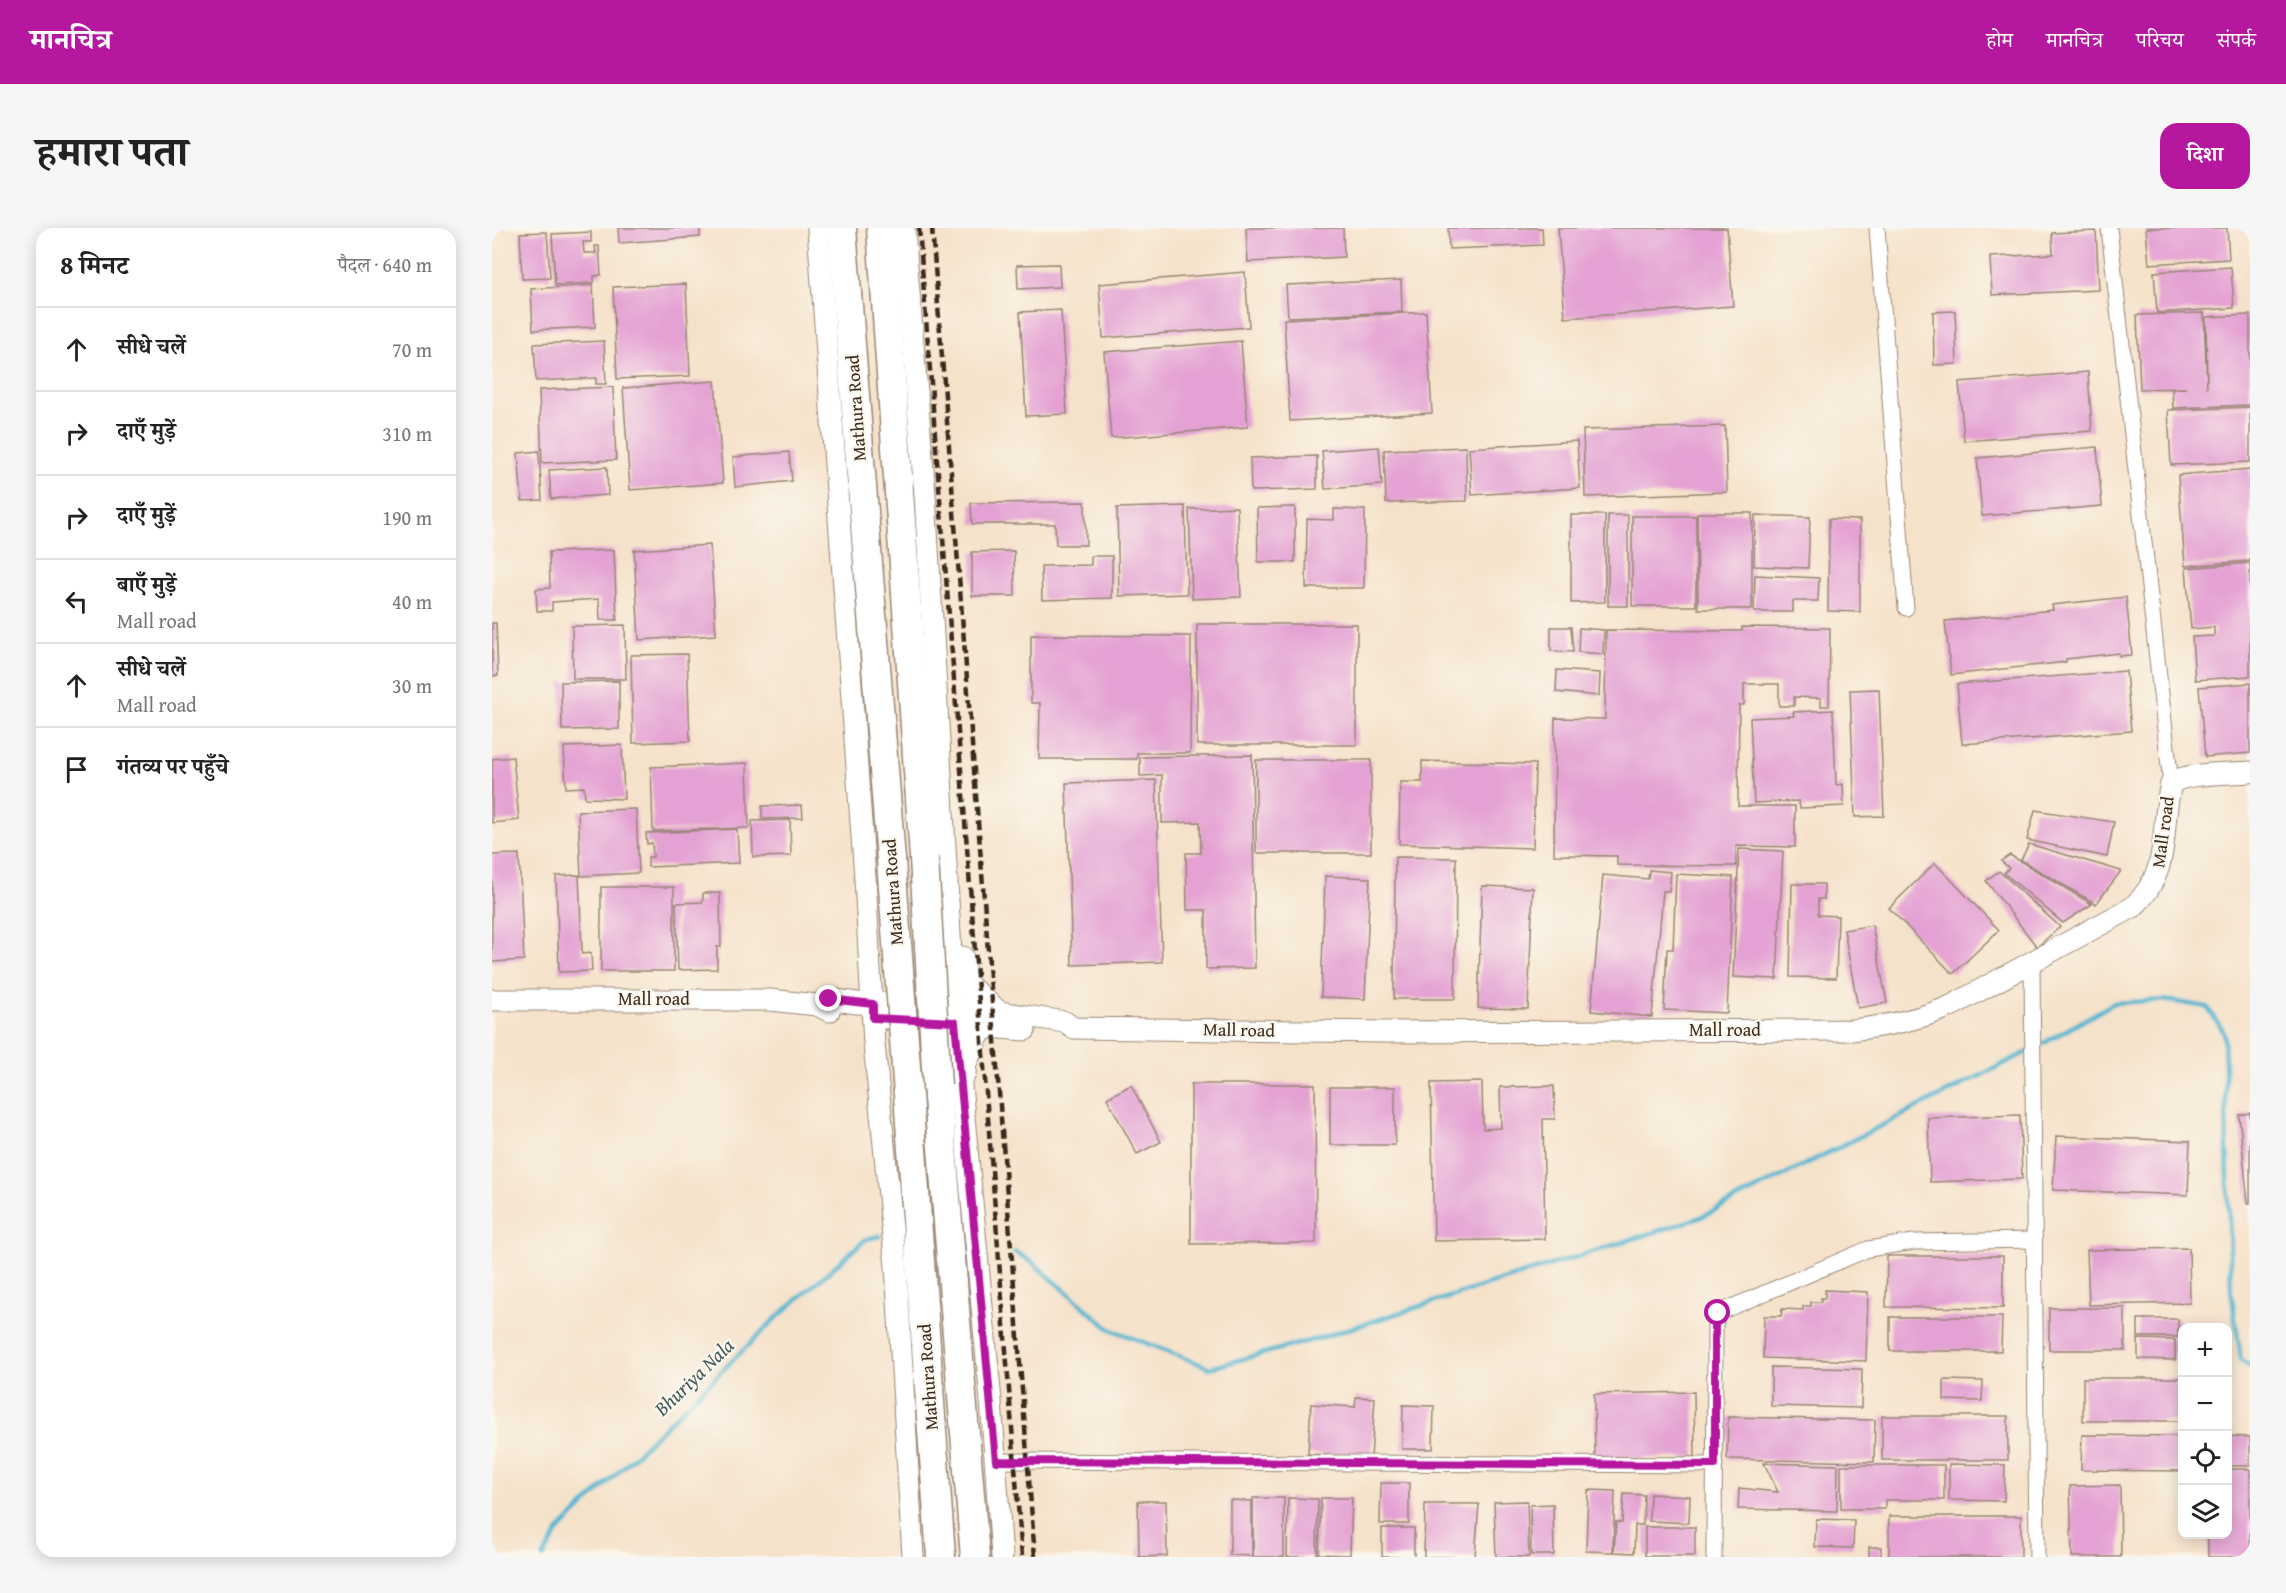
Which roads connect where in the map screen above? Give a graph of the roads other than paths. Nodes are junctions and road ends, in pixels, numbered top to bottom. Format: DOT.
graph roads {
  1 [pos="818,228"];
  2 [pos="842,228"];
  3 [pos="881,228"];
  4 [pos="904,228"];
  5 [pos="1877,228"];
  6 [pos="2109,228"];
  7 [pos="1906,608"];
  8 [pos="848,628"];
  9 [pos="938,740"];
  10 [pos="2250,772"];
  11 [pos="2171,784"];
  12 [pos="945,868"];
  13 [pos="866,878"];
  14 [pos="2031,963"];
  15 [pos="492,1000"];
  16 [pos="869,1008"];
  17 [pos="955,1014"];
  18 [pos="997,1019"];
  19 [pos="879,1091"];
  20 [pos="962,1095"];
  21 [pos="2034,1240"];
  22 [pos="996,1461"];
  23 [pos="1715,1465"];
  24 [pos="913,1557"];
  25 [pos="941,1557"];
  26 [pos="975,1557"];
  27 [pos="1002,1557"];
  28 [pos="1714,1557"];
  29 [pos="2037,1557"];
  1 -- 8 [label="main road"];
  2 -- 25 [label="highway, Mathura Road, bridge"];
  3 -- 26 [label="highway, Mathura Road, bridge"];
  4 -- 9 [label="main road"];
  5 -- 7 [label="street"];
  6 -- 11 [label="street"];
  8 -- 13 [label="main road"];
  8 -- 16 [label="main road"];
  9 -- 12 [label="main road"];
  9 -- 18 [label="main road"];
  10 -- 11 [label="main road, Mall road"];
  11 -- 14 [label="main road, Mall road"];
  12 -- 13 [label="main road"];
  12 -- 17 [label="main road"];
  13 -- 16 [label="main road"];
  14 -- 18 [label="main road, Mall road"];
  14 -- 21 [label="street"];
  15 -- 16 [label="main road, Mall road"];
  16 -- 17 [label="main road, Mall road"];
  16 -- 19 [label="main road"];
  17 -- 18 [label="main road, Mall road"];
  17 -- 20 [label="main road"];
  18 -- 20 [label="main road"];
  19 -- 20 [label="main road"];
  19 -- 24 [label="main road"];
  20 -- 22 [label="main road"];
  21 -- 23 [label="street"];
  21 -- 29 [label="street"];
  22 -- 23 [label="street"];
  22 -- 27 [label="main road"];
  23 -- 28 [label="street"];
}
